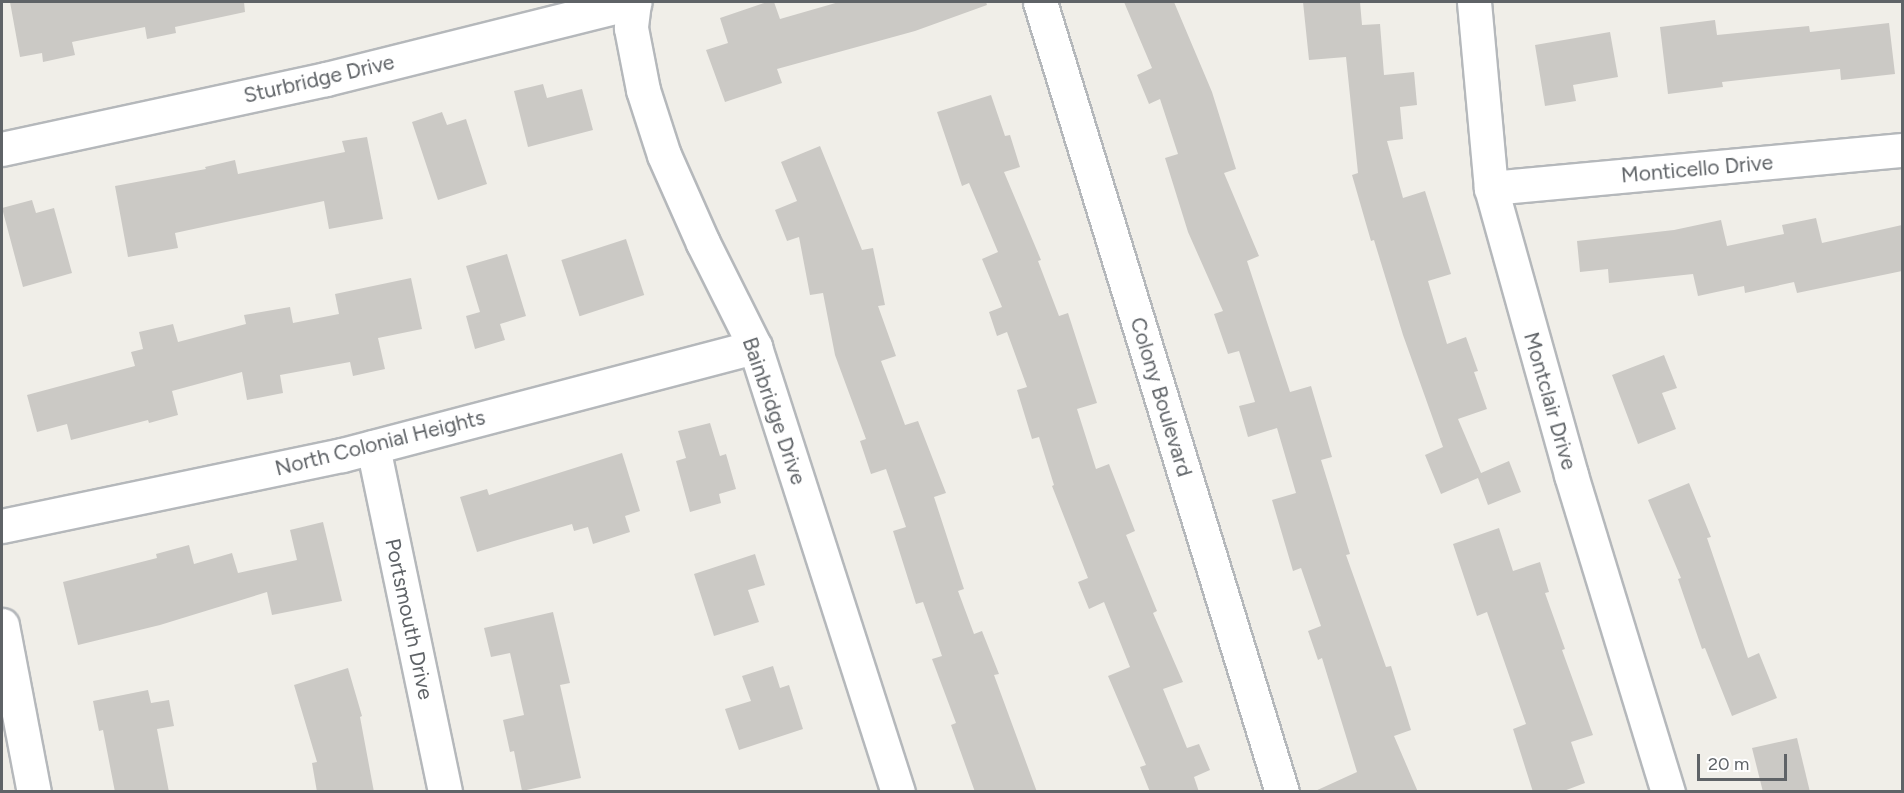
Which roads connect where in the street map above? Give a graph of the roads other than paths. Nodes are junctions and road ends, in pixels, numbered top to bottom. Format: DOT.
graph roads {
  1 [pos="634,2"];
  2 [pos="1040,2"];
  3 [pos="1474,2"];
  4 [pos="2,148"];
  5 [pos="1902,150"];
  6 [pos="1491,188"];
  7 [pos="755,347"];
  8 [pos="373,447"];
  9 [pos="2,526"];
  10 [pos="2,625"];
  11 [pos="34,792"];
  12 [pos="445,792"];
  13 [pos="898,792"];
  14 [pos="1282,792"];
  15 [pos="1668,792"];
  1 -- 4 [label="street, Sturbridge Drive"];
  1 -- 7 [label="street, Bainbridge Drive"];
  2 -- 14 [label="street, Colony Boulevard"];
  3 -- 6 [label="street, Montclair Drive"];
  5 -- 6 [label="street, Monticello Drive"];
  6 -- 15 [label="street, Montclair Drive"];
  7 -- 8 [label="street, North Colonial Heights"];
  7 -- 13 [label="street, Bainbridge Drive"];
  8 -- 9 [label="street, North Colonial Heights"];
  8 -- 12 [label="street, Portsmouth Drive"];
  10 -- 11 [label="street"];
}
